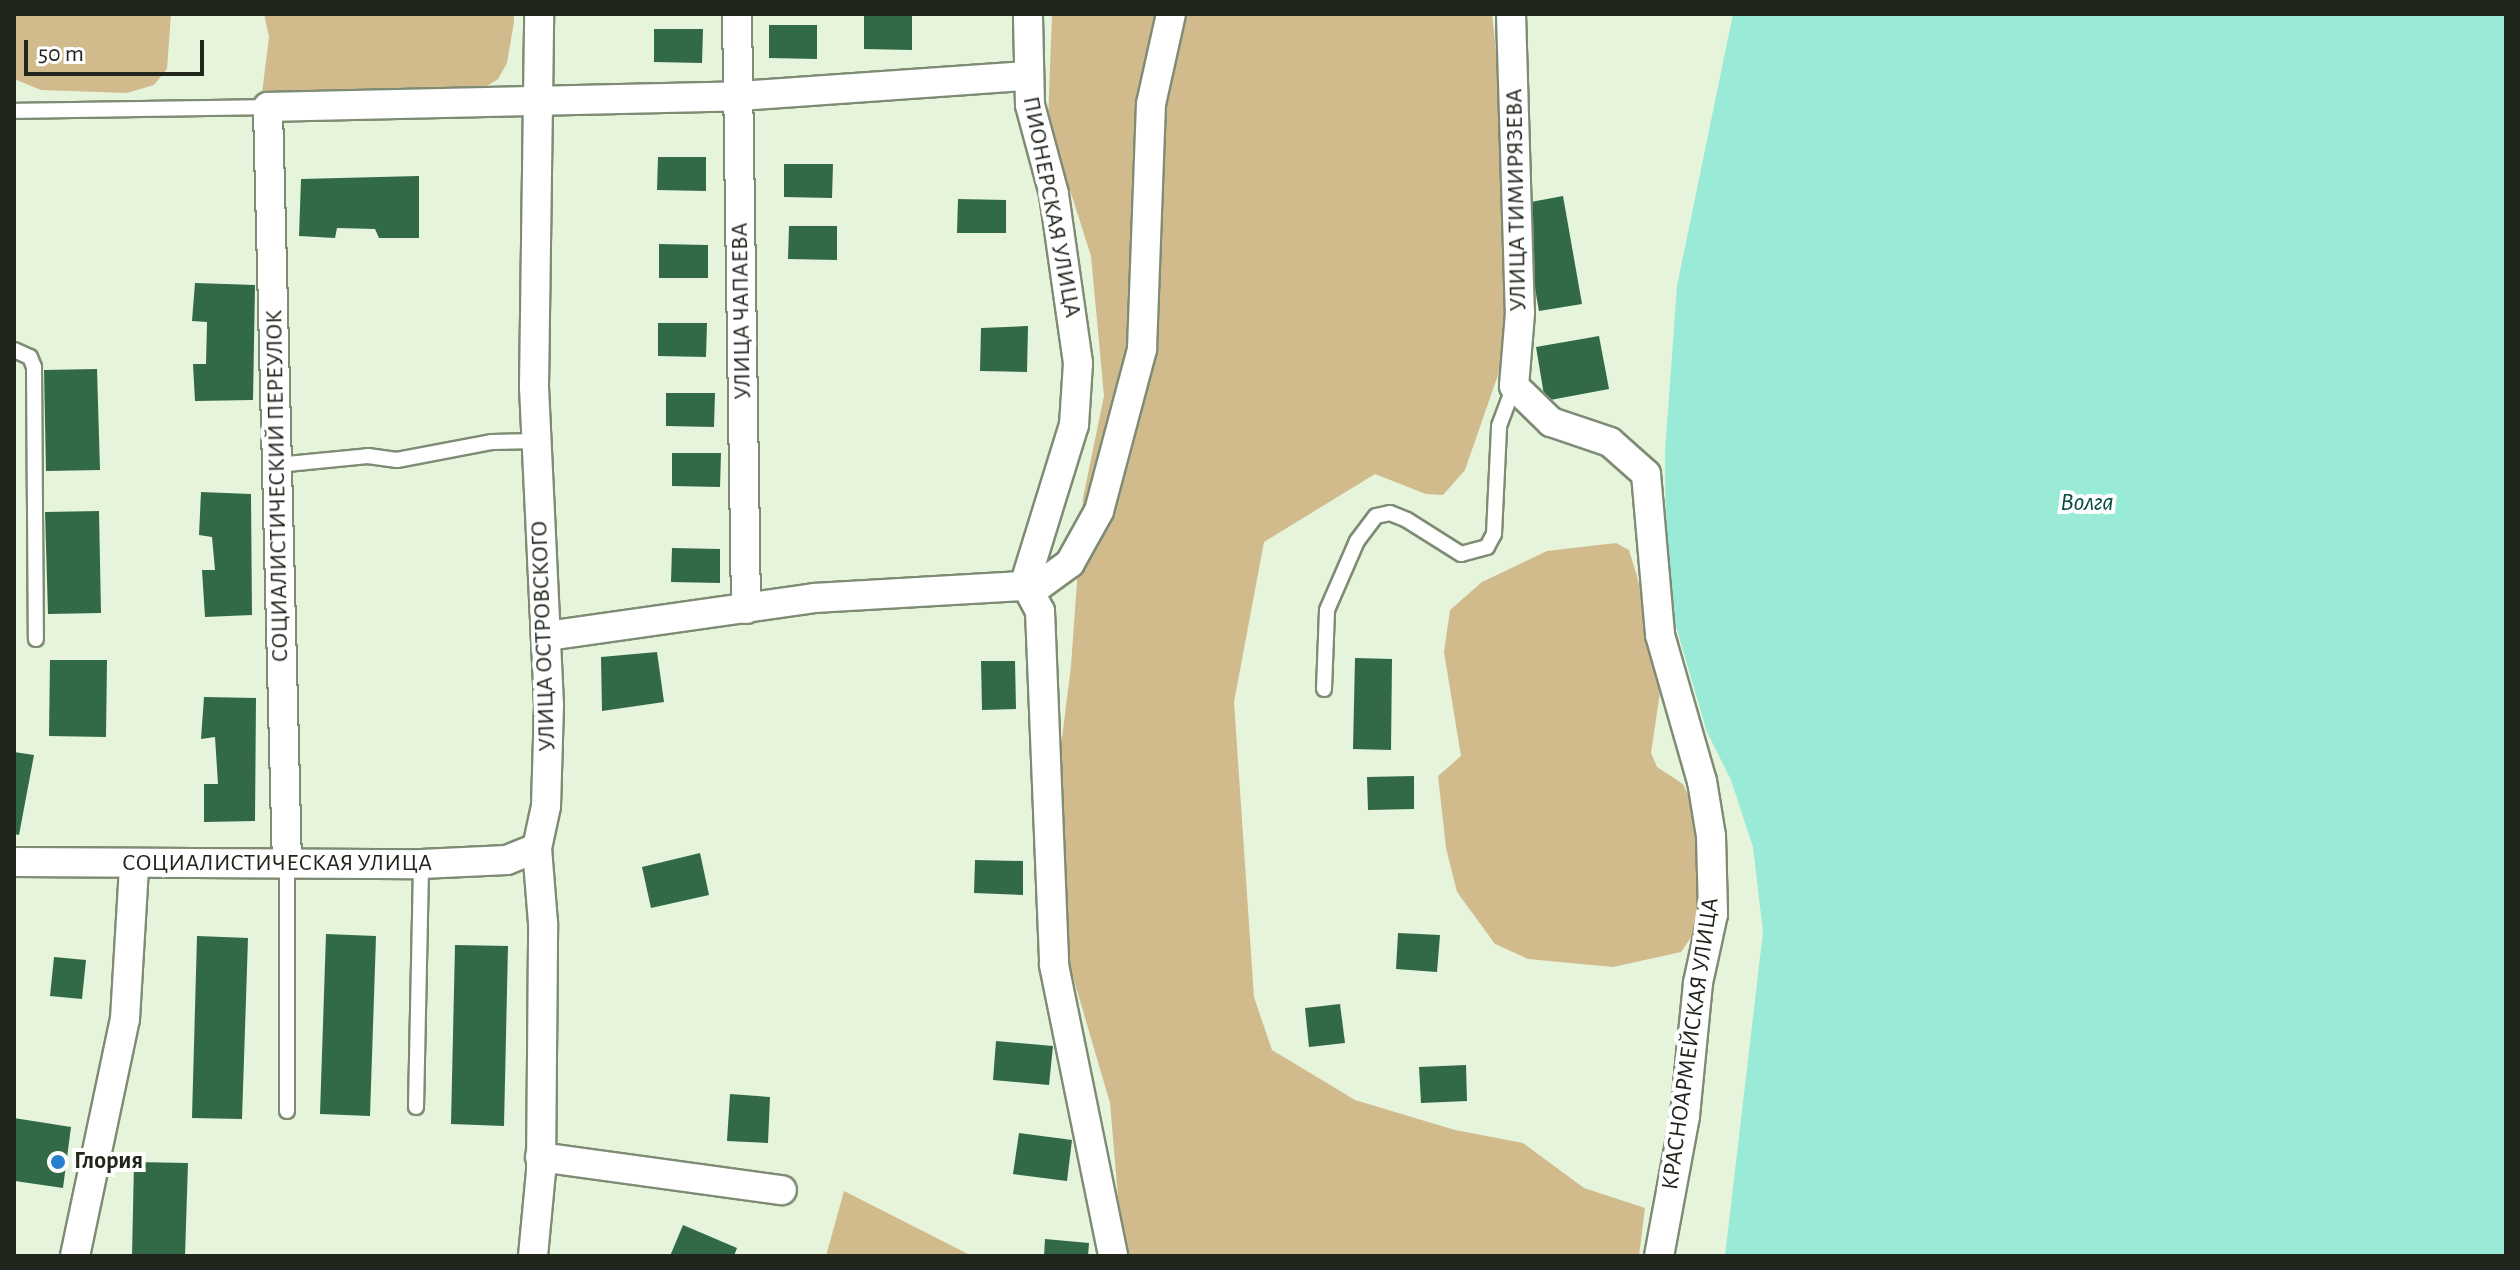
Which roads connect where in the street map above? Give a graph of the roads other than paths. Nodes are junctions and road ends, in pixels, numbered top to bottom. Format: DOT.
graph roads {
  1 [pos="539,14"];
  2 [pos="737,14"];
  3 [pos="1028,14"];
  4 [pos="1171,14"];
  5 [pos="1511,14"];
  6 [pos="1027,76"];
  7 [pos="739,96"];
  8 [pos="541,102"];
  9 [pos="268,107"];
  10 [pos="14,111"];
  11 [pos="14,350"];
  12 [pos="1514,386"];
  13 [pos="537,441"];
  14 [pos="277,465"];
  15 [pos="1025,583"];
  16 [pos="746,609"];
  17 [pos="548,636"];
  18 [pos="36,639"];
  19 [pos="1324,689"];
  20 [pos="537,848"];
  21 [pos="14,862"];
  22 [pos="421,864"];
  23 [pos="287,865"];
  24 [pos="134,866"];
  25 [pos="416,1107"];
  26 [pos="287,1111"];
  27 [pos="540,1157"];
  28 [pos="782,1190"];
  29 [pos="75,1256"];
  30 [pos="533,1256"];
  31 [pos="1113,1256"];
  32 [pos="1659,1256"];
  1 -- 8 [label="street, УЛИЦА ОСТРОВСКОГО"];
  2 -- 7 [label="street, УЛИЦА ЧАПАЕВА"];
  3 -- 6 [label="street, ПИОНЕРСКАЯ УЛИЦА"];
  4 -- 15 [label="street"];
  5 -- 12 [label="street, УЛИЦА ТИМИРЯЗЕВА"];
  6 -- 7 [label="street"];
  6 -- 15 [label="street, ПИОНЕРСКАЯ УЛИЦА"];
  7 -- 8 [label="street"];
  7 -- 16 [label="street, УЛИЦА ЧАПАЕВА"];
  8 -- 9 [label="street"];
  8 -- 13 [label="street, УЛИЦА ОСТРОВСКОГО"];
  9 -- 10 [label="lane"];
  9 -- 14 [label="street, СОЦИАЛИСТИЧЕСКИЙ ПЕРЕУЛОК"];
  11 -- 18 [label="lane"];
  12 -- 19 [label="lane"];
  12 -- 32 [label="street, КРАСНОАРМЕЙСКАЯ УЛИЦА"];
  13 -- 14 [label="lane"];
  13 -- 17 [label="street, УЛИЦА ОСТРОВСКОГО"];
  14 -- 23 [label="street, СОЦИАЛИСТИЧЕСКИЙ ПЕРЕУЛОК"];
  15 -- 16 [label="street"];
  15 -- 31 [label="street"];
  16 -- 17 [label="street"];
  17 -- 20 [label="street, УЛИЦА ОСТРОВСКОГО"];
  20 -- 22 [label="street, СОЦИАЛИСТИЧЕСКАЯ УЛИЦА"];
  20 -- 27 [label="street, УЛИЦА ОСТРОВСКОГО"];
  21 -- 24 [label="street, СОЦИАЛИСТИЧЕСКАЯ УЛИЦА"];
  22 -- 23 [label="street, СОЦИАЛИСТИЧЕСКАЯ УЛИЦА"];
  22 -- 25 [label="lane"];
  23 -- 24 [label="street, СОЦИАЛИСТИЧЕСКАЯ УЛИЦА"];
  23 -- 26 [label="lane"];
  24 -- 29 [label="street"];
  27 -- 28 [label="street"];
  27 -- 30 [label="street, УЛИЦА ОСТРОВСКОГО"];
}
